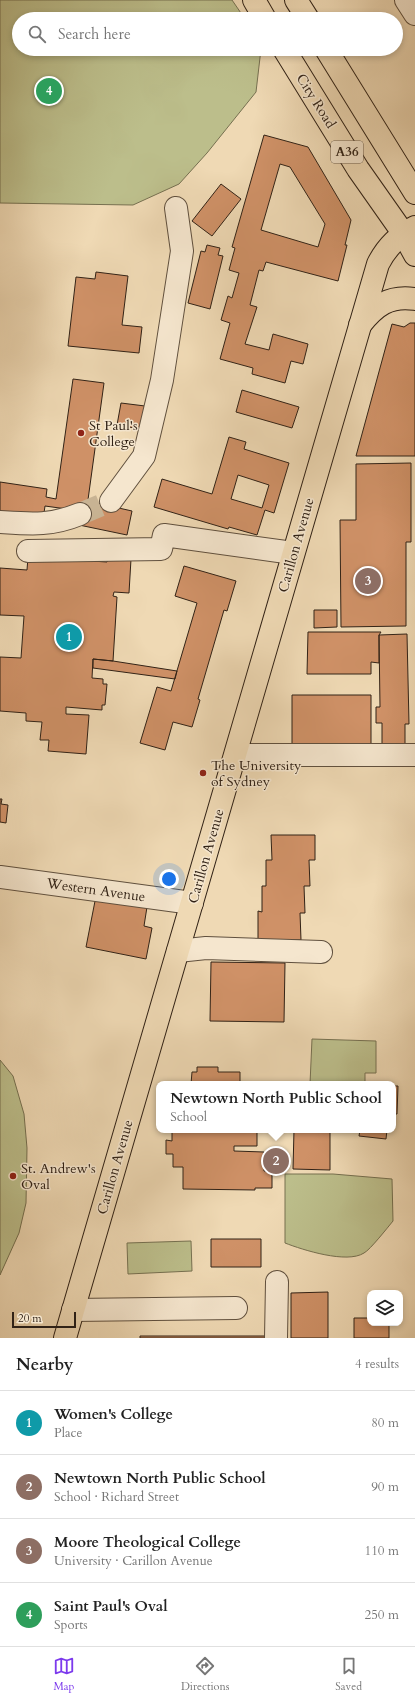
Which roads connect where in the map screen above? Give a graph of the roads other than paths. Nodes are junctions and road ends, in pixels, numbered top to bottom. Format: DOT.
graph roads {
  1 [pos="254,0"];
  2 [pos="296,0"];
  3 [pos="406,0"];
  4 [pos="261,12"];
  5 [pos="304,12"];
  6 [pos="415,14"];
  7 [pos="288,56"];
  8 [pos="330,56"];
  9 [pos="415,193"];
  10 [pos="176,208"];
  11 [pos="409,230"];
  12 [pos="415,255"];
  13 [pos="415,299"];
  14 [pos="360,325"];
  15 [pos="111,501"];
  16 [pos="80,514"];
  17 [pos="0,522"];
  18 [pos="28,551"];
  19 [pos="293,553"];
  20 [pos="236,755"];
  21 [pos="415,755"];
  22 [pos="0,877"];
  23 [pos="192,903"];
  24 [pos="178,951"];
  25 [pos="321,952"];
  26 [pos="277,1282"];
  27 [pos="236,1308"];
  28 [pos="73,1310"];
  29 [pos="65,1338"];
  30 [pos="276,1338"];
  1 -- 4 [label="main road"];
  2 -- 5 [label="main road"];
  3 -- 6 [label="street"];
  7 -- 11 [label="main road, City Road / A36"];
  8 -- 9 [label="main road, A36"];
  10 -- 15 [label="street"];
  11 -- 12 [label="main road, A36"];
  11 -- 14 [label="main road, Carillon Avenue"];
  13 -- 14 [label="main road"];
  14 -- 19 [label="main road, Carillon Avenue"];
  16 -- 17 [label="street"];
  18 -- 19 [label="street"];
  19 -- 20 [label="main road, Carillon Avenue"];
  20 -- 21 [label="street"];
  20 -- 23 [label="main road, Carillon Avenue"];
  22 -- 23 [label="street, Western Avenue"];
  23 -- 24 [label="main road, Carillon Avenue"];
  24 -- 25 [label="street"];
  24 -- 28 [label="main road, Carillon Avenue"];
  26 -- 30 [label="street"];
  27 -- 28 [label="street"];
  28 -- 29 [label="main road, Carillon Avenue"];
}
